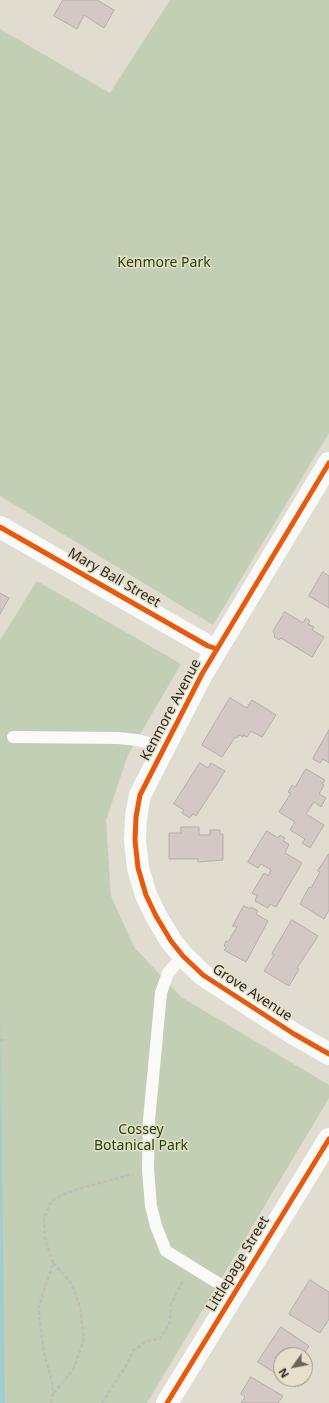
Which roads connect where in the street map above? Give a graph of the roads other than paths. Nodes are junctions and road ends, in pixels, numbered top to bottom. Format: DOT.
graph roads {
  1 [pos="329,463"];
  2 [pos="0,527"];
  3 [pos="217,649"];
  4 [pos="13,737"];
  5 [pos="164,748"];
  6 [pos="177,949"];
  7 [pos="329,1054"];
  8 [pos="329,1139"];
  9 [pos="234,1293"];
  10 [pos="167,1403"];
  1 -- 3 [label="street, Kenmore Avenue"];
  2 -- 3 [label="street, Mary Ball Street"];
  3 -- 5 [label="street, Kenmore Avenue"];
  4 -- 5 [label="lane"];
  5 -- 6 [label="street, Kenmore Avenue"];
  6 -- 7 [label="street, Grove Avenue"];
  6 -- 9 [label="lane"];
  8 -- 9 [label="street, Littlepage Street"];
  9 -- 10 [label="street, Littlepage Street"];
}
